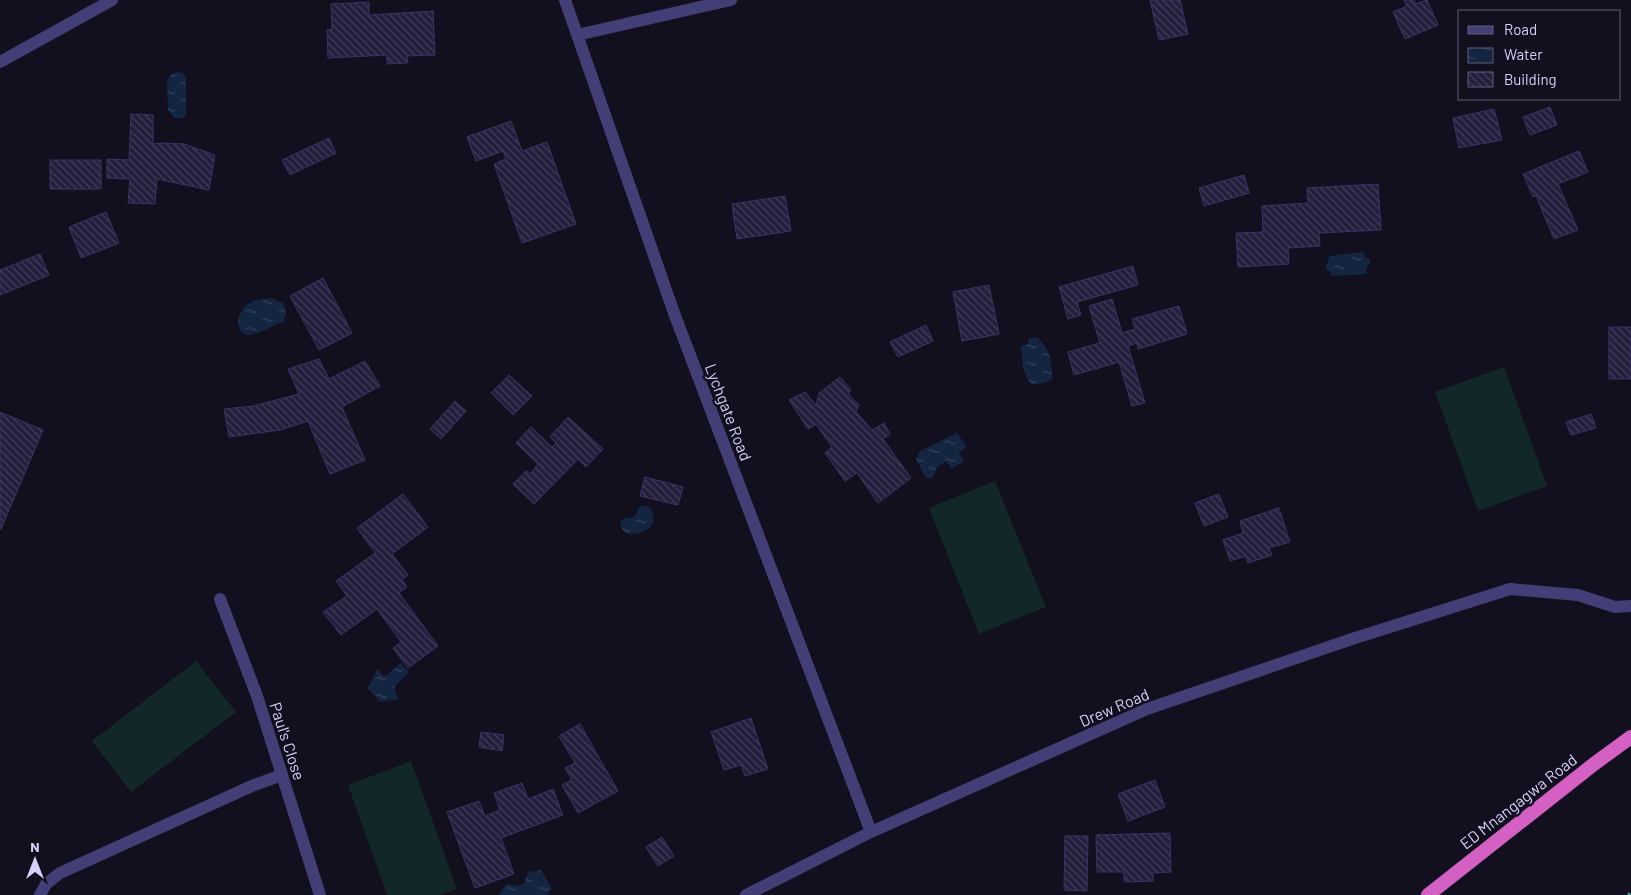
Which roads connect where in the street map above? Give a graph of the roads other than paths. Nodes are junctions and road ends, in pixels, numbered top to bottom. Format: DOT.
graph roads {
  1 [pos="112,0"];
  2 [pos="565,0"];
  3 [pos="731,0"];
  4 [pos="577,35"];
  5 [pos="0,62"];
  6 [pos="220,599"];
  7 [pos="1631,606"];
  8 [pos="1631,737"];
  9 [pos="282,775"];
  10 [pos="872,832"];
  11 [pos="40,895"];
  12 [pos="320,895"];
  13 [pos="746,895"];
  14 [pos="1428,895"];
  1 -- 5 [label="street"];
  2 -- 4 [label="street, Lychgate Road"];
  3 -- 4 [label="street"];
  4 -- 10 [label="street, Lychgate Road"];
  6 -- 9 [label="street, Paul's Close"];
  7 -- 10 [label="street, Drew Road"];
  8 -- 14 [label="highway, ED Mnangagwa Road"];
  9 -- 11 [label="street"];
  9 -- 12 [label="street, Paul's Close"];
  10 -- 13 [label="street, Drew Road"];
}
